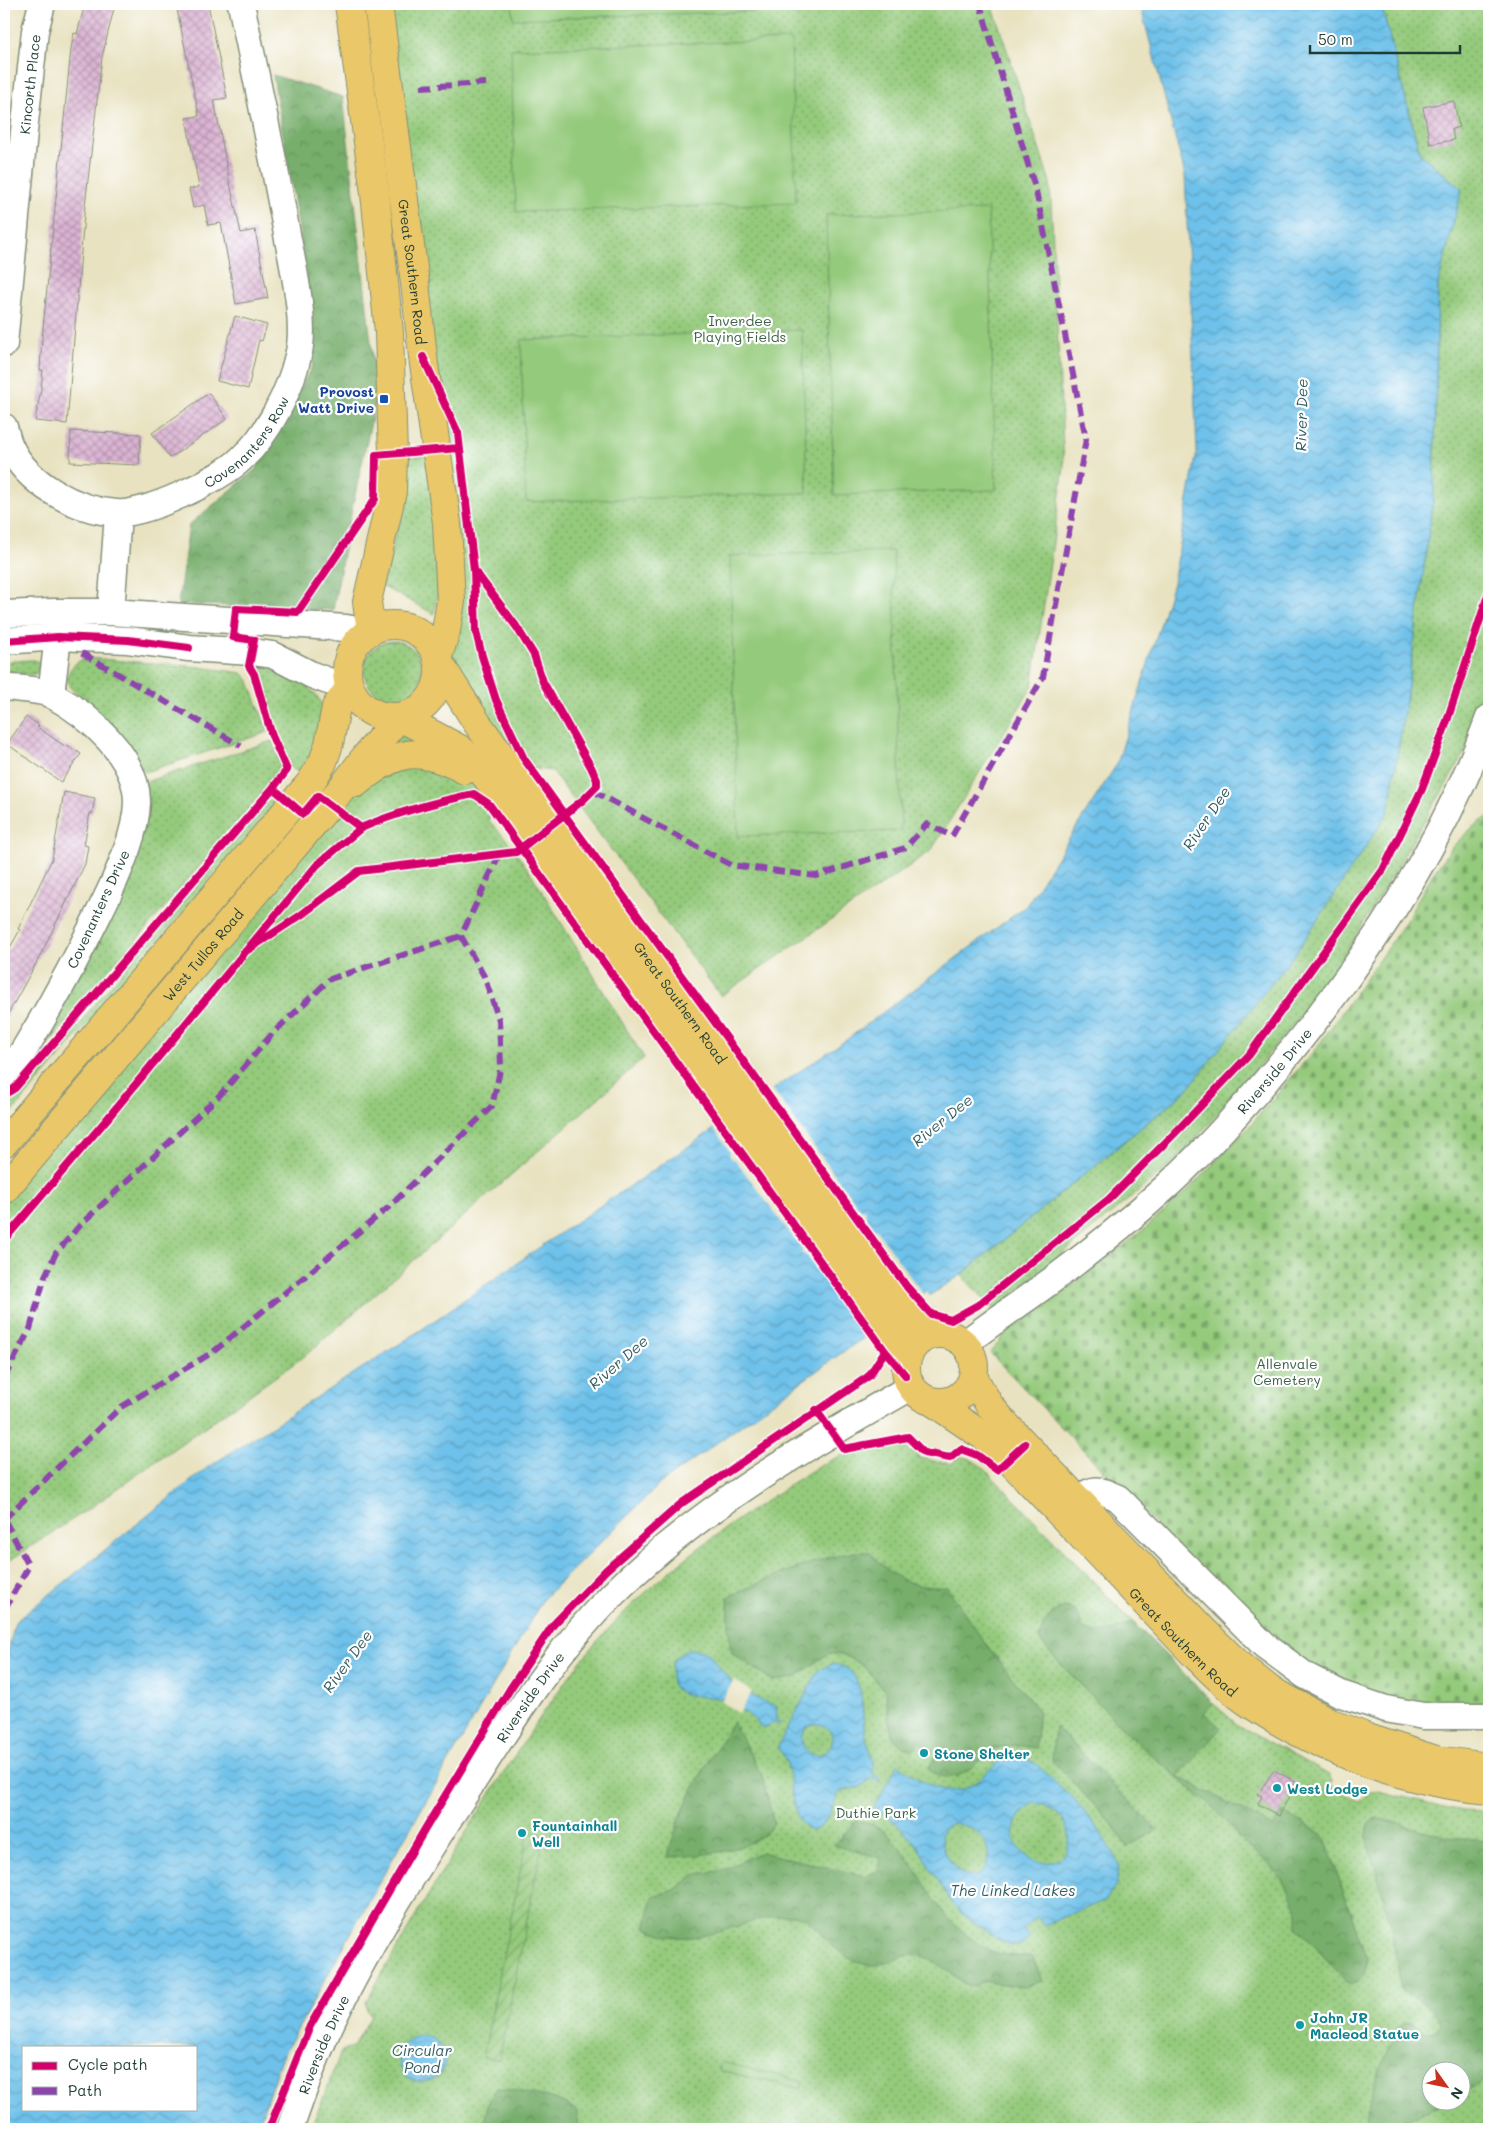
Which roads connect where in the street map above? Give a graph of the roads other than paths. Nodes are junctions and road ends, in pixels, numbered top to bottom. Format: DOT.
graph roads {
  1 [pos="42,4"];
  2 [pos="242,4"];
  3 [pos="349,4"];
  4 [pos="378,4"];
  5 [pos="4,344"];
  6 [pos="4,428"];
  7 [pos="118,514"];
  8 [pos="111,612"];
  9 [pos="4,614"];
  10 [pos="370,631"];
  11 [pos="58,637"];
  12 [pos="4,640"];
  13 [pos="438,660"];
  14 [pos="4,687"];
  15 [pos="350,687"];
  16 [pos="50,694"];
  17 [pos="399,717"];
  18 [pos="1489,718"];
  19 [pos="504,786"];
  20 [pos="330,805"];
  21 [pos="4,1081"];
  22 [pos="4,1143"];
  23 [pos="4,1190"];
  24 [pos="964,1344"];
  25 [pos="914,1350"];
  26 [pos="973,1377"];
  27 [pos="933,1402"];
  28 [pos="1078,1499"];
  29 [pos="1489,1716"];
  30 [pos="1489,1767"];
  31 [pos="1489,1790"];
  32 [pos="290,2129"];
  1 -- 5 [label="street, Kincorth Place"];
  2 -- 7 [label="street, Covenanters Row"];
  3 -- 10 [label="main road, Great Southern Road"];
  4 -- 13 [label="main road, Great Southern Road"];
  6 -- 7 [label="street"];
  7 -- 8 [label="street"];
  8 -- 9 [label="street"];
  8 -- 10 [label="street"];
  8 -- 11 [label="street"];
  10 -- 13 [label="main road"];
  10 -- 15 [label="main road"];
  11 -- 12 [label="street"];
  11 -- 15 [label="street"];
  11 -- 16 [label="street"];
  13 -- 17 [label="main road"];
  13 -- 19 [label="main road, Great Southern Road"];
  14 -- 16 [label="street"];
  15 -- 17 [label="main road"];
  15 -- 22 [label="main road"];
  16 -- 21 [label="street, Covenanters Drive"];
  17 -- 19 [label="main road, Great Southern Road"];
  17 -- 20 [label="main road, West Tullos Road"];
  18 -- 24 [label="street, Riverside Drive"];
  19 -- 20 [label="main road"];
  19 -- 25 [label="main road, Great Southern Road"];
  20 -- 23 [label="main road, West Tullos Road"];
  24 -- 25 [label="main road"];
  24 -- 26 [label="main road"];
  25 -- 27 [label="main road"];
  25 -- 32 [label="street, Riverside Drive"];
  26 -- 27 [label="main road"];
  26 -- 28 [label="main road, Great Southern Road"];
  27 -- 31 [label="main road, Great Southern Road"];
  28 -- 29 [label="street"];
  28 -- 30 [label="main road, Great Southern Road"];
}
